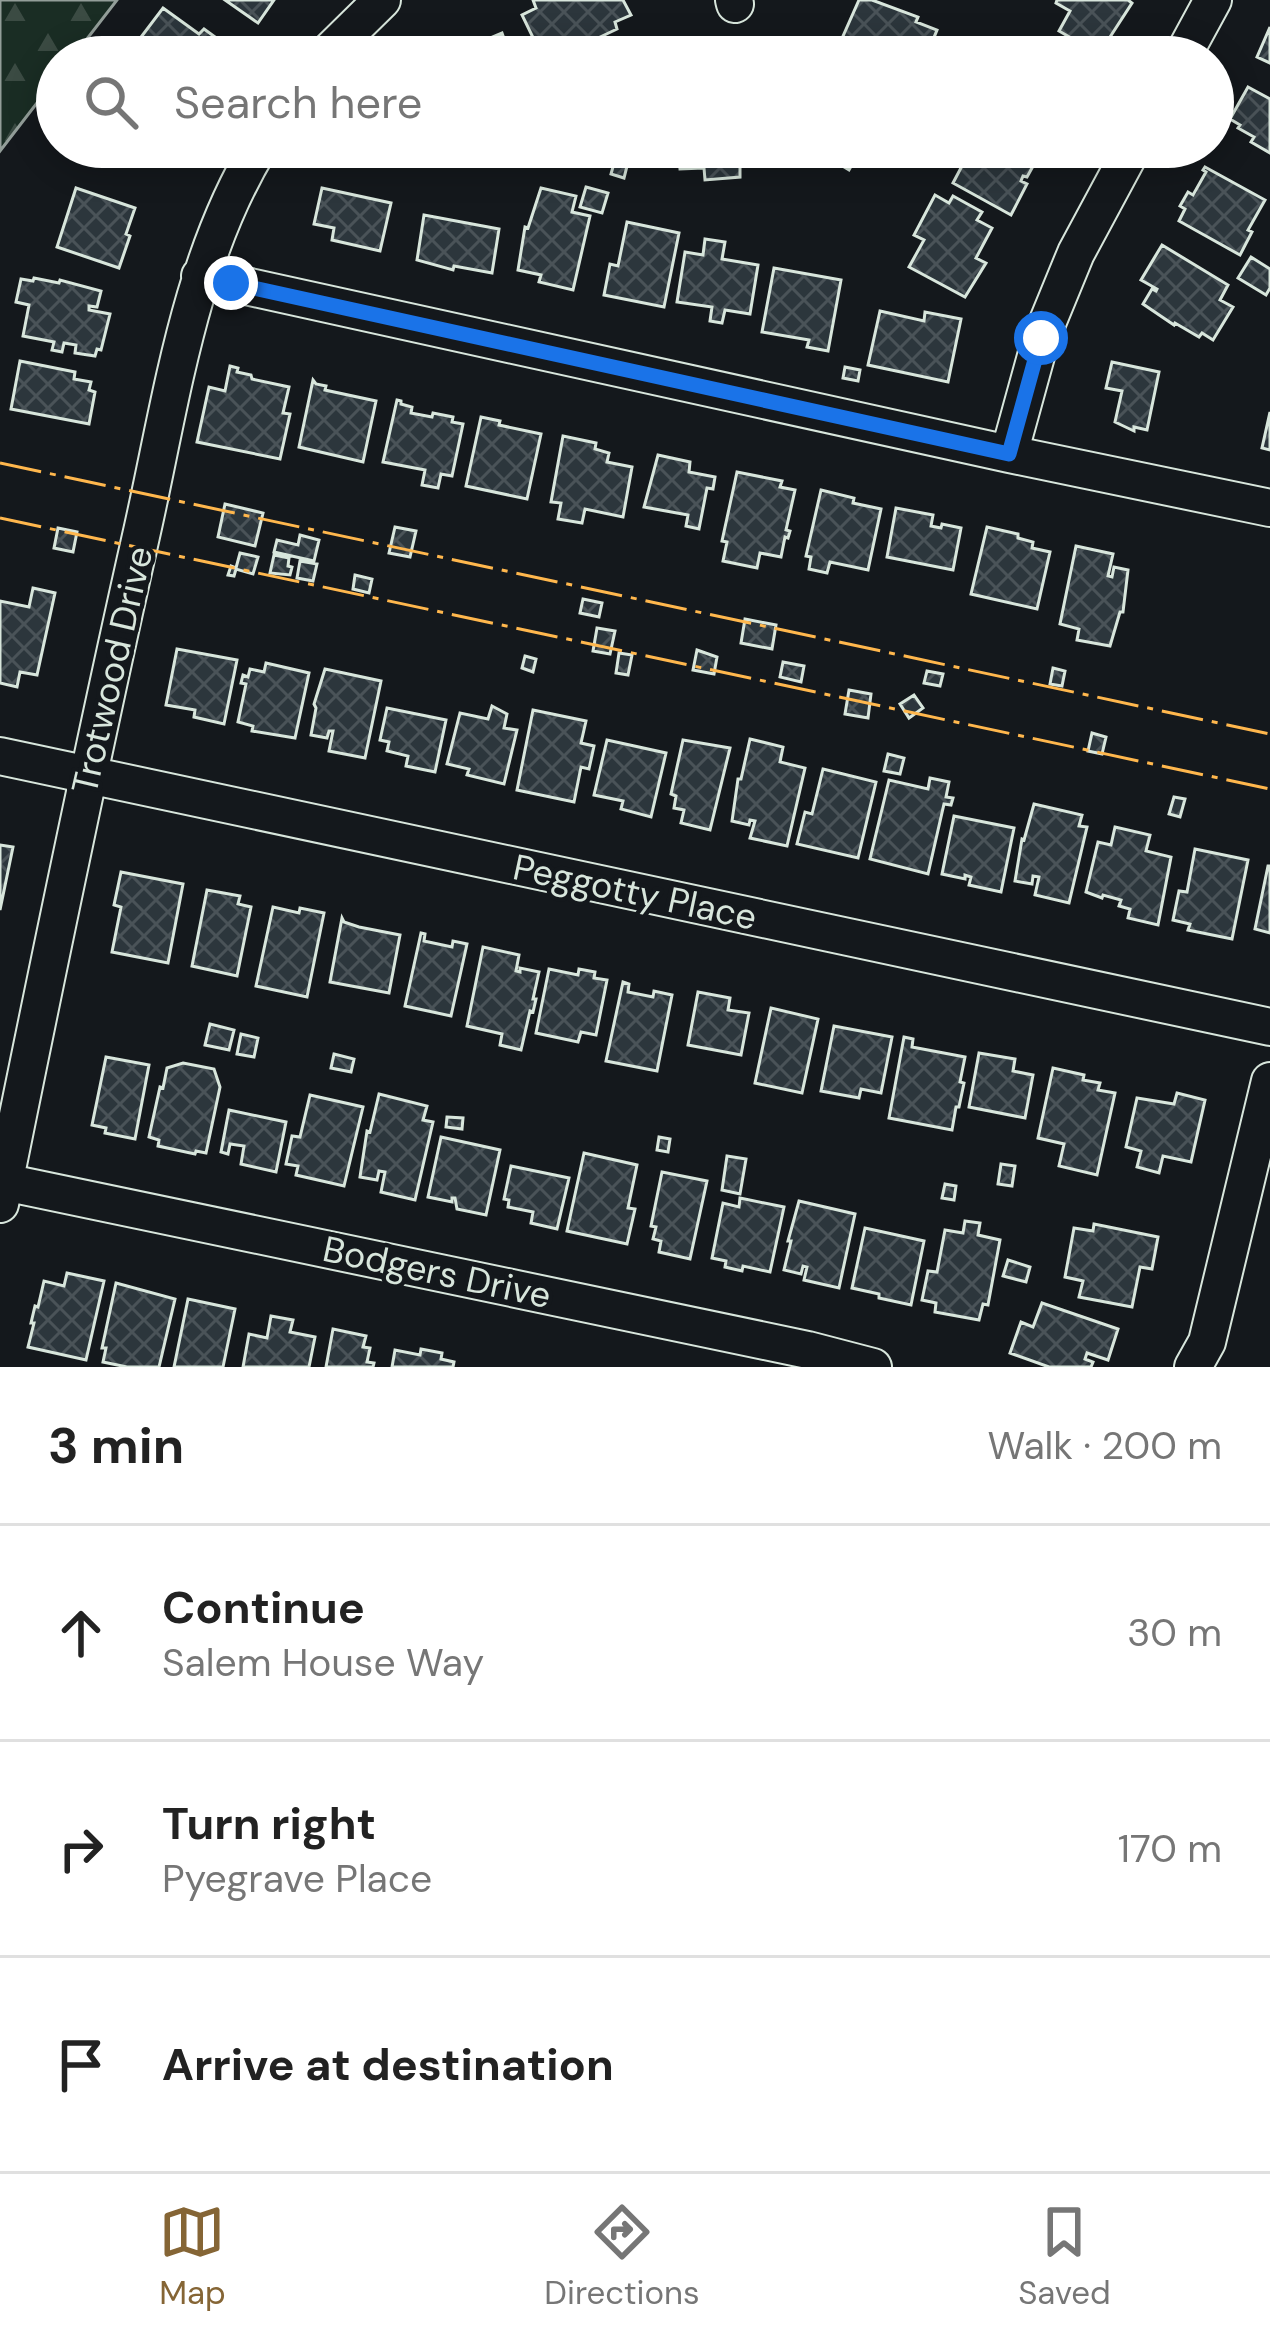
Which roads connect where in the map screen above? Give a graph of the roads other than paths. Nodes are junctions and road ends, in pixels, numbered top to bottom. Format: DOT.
graph roads {
  1 [pos="382,0"];
  2 [pos="1213,0"];
  3 [pos="345,36"];
  4 [pos="1193,36"];
  5 [pos="247,168"];
  6 [pos="1122,168"];
  7 [pos="200,276"];
  8 [pos="1009,454"];
  9 [pos="1270,508"];
  10 [pos="0,756"];
  11 [pos="88,774"];
  12 [pos="1270,1028"];
  13 [pos="1270,1081"];
  14 [pos="2,1189"];
  15 [pos="873,1367"];
  16 [pos="1193,1367"];
  1 -- 3 [label="street"];
  2 -- 4 [label="street"];
  5 -- 7 [label="street, Trotwood Drive"];
  6 -- 8 [label="street"];
  7 -- 8 [label="street"];
  7 -- 11 [label="street, Trotwood Drive"];
  8 -- 9 [label="street"];
  10 -- 11 [label="street, Peggotty Place"];
  11 -- 12 [label="street, Peggotty Place"];
  11 -- 14 [label="street, Trotwood Drive"];
  13 -- 16 [label="street"];
  14 -- 15 [label="street, Bodgers Drive"];
}
